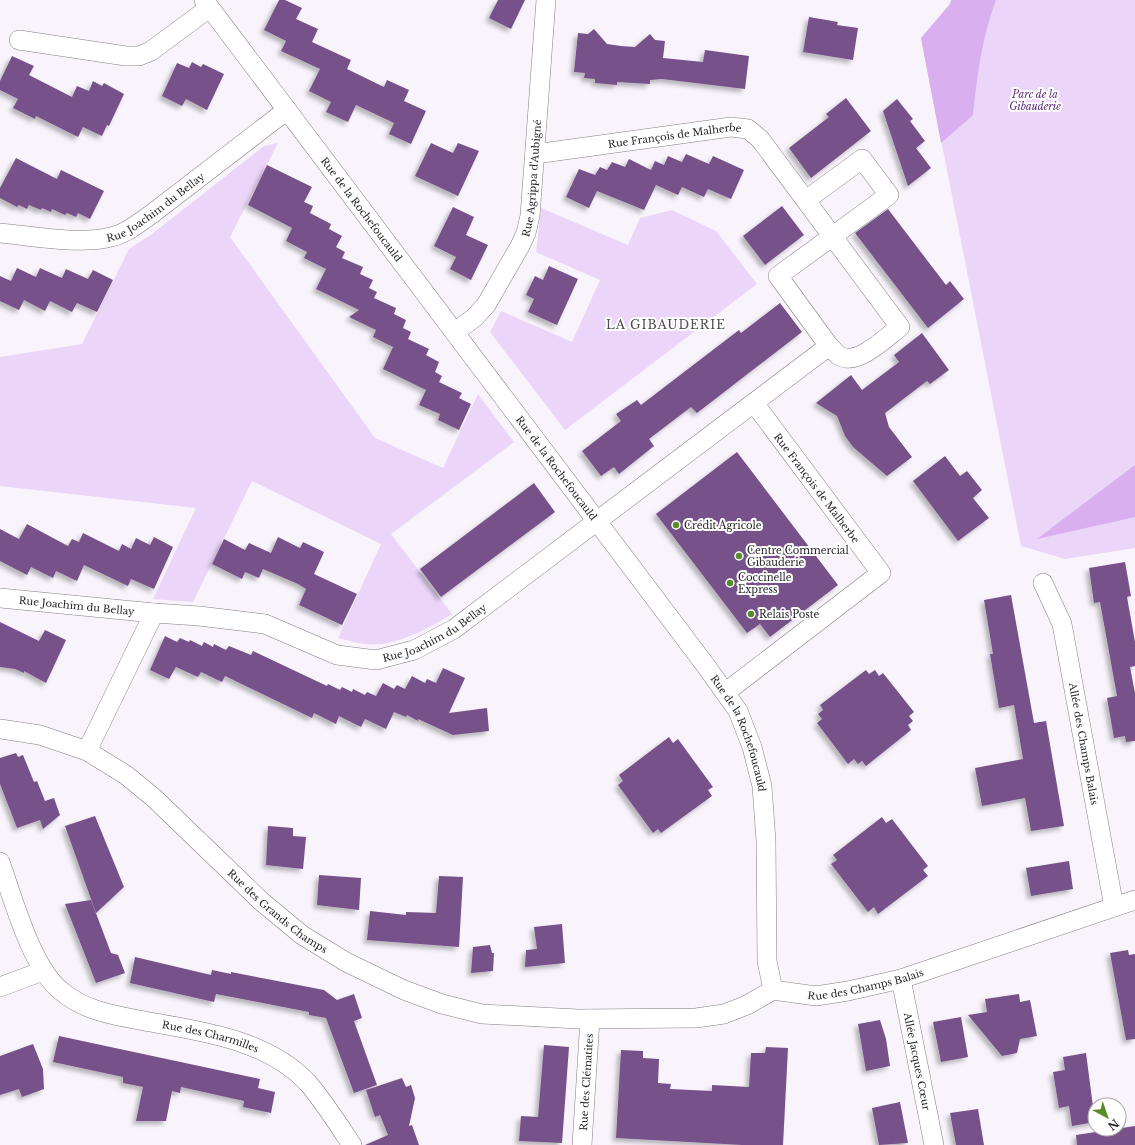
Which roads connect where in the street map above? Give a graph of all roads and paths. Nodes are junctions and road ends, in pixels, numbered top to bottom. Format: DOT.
graph roads {
  1 [pos="546,0"];
  2 [pos="207,4"];
  3 [pos="19,40"];
  4 [pos="287,110"];
  5 [pos="535,154"];
  6 [pos="806,200"];
  7 [pos="0,233"];
  8 [pos="832,236"];
  9 [pos="455,332"];
  10 [pos="829,346"];
  11 [pos="754,403"];
  12 [pos="597,521"];
  13 [pos="1043,583"];
  14 [pos="0,598"];
  15 [pos="154,613"];
  16 [pos="726,692"];
  17 [pos="0,729"];
  18 [pos="87,751"];
  19 [pos="0,862"];
  20 [pos="1135,900"];
  21 [pos="1114,907"];
  22 [pos="43,971"];
  23 [pos="901,979"];
  24 [pos="0,987"];
  25 [pos="773,990"];
  26 [pos="590,1019"];
  27 [pos="352,1145"];
  28 [pos="582,1145"];
  29 [pos="934,1145"];
  1 -- 5 [label="street, Rue Agrippa d'Aubigné"];
  2 -- 3 [label="street"];
  2 -- 4 [label="street, Rue de la Rochefoucauld"];
  4 -- 7 [label="street, Rue Joachim du Bellay"];
  4 -- 9 [label="street, Rue de la Rochefoucauld"];
  5 -- 6 [label="street, Rue François de Malherbe"];
  5 -- 9 [label="street, Rue Agrippa d'Aubigné"];
  6 -- 8 [label="street, Rue François de Malherbe"];
  6 -- 8 [label="street, Rue François de Malherbe"];
  8 -- 10 [label="street, Rue François de Malherbe"];
  8 -- 10 [label="street, Rue François de Malherbe"];
  9 -- 12 [label="street, Rue de la Rochefoucauld"];
  10 -- 11 [label="street"];
  11 -- 12 [label="street"];
  11 -- 16 [label="street, Rue François de Malherbe"];
  12 -- 15 [label="street, Rue Joachim du Bellay"];
  12 -- 16 [label="street, Rue de la Rochefoucauld"];
  13 -- 21 [label="street, Allée des Champs Balais"];
  14 -- 15 [label="street, Rue Joachim du Bellay"];
  15 -- 18 [label="street"];
  16 -- 25 [label="street, Rue de la Rochefoucauld"];
  17 -- 18 [label="street, Rue des Grands Champs"];
  18 -- 26 [label="street, Rue des Grands Champs"];
  19 -- 22 [label="street, Rue des Charmilles"];
  20 -- 21 [label="street, Rue des Champs Balais"];
  21 -- 23 [label="street, Rue des Champs Balais"];
  22 -- 24 [label="street"];
  22 -- 27 [label="street, Rue des Charmilles"];
  23 -- 25 [label="street, Rue des Champs Balais"];
  23 -- 29 [label="street, Allée Jacques Cœur"];
  25 -- 26 [label="street"];
  26 -- 28 [label="street, Rue des Clématites"];
}
